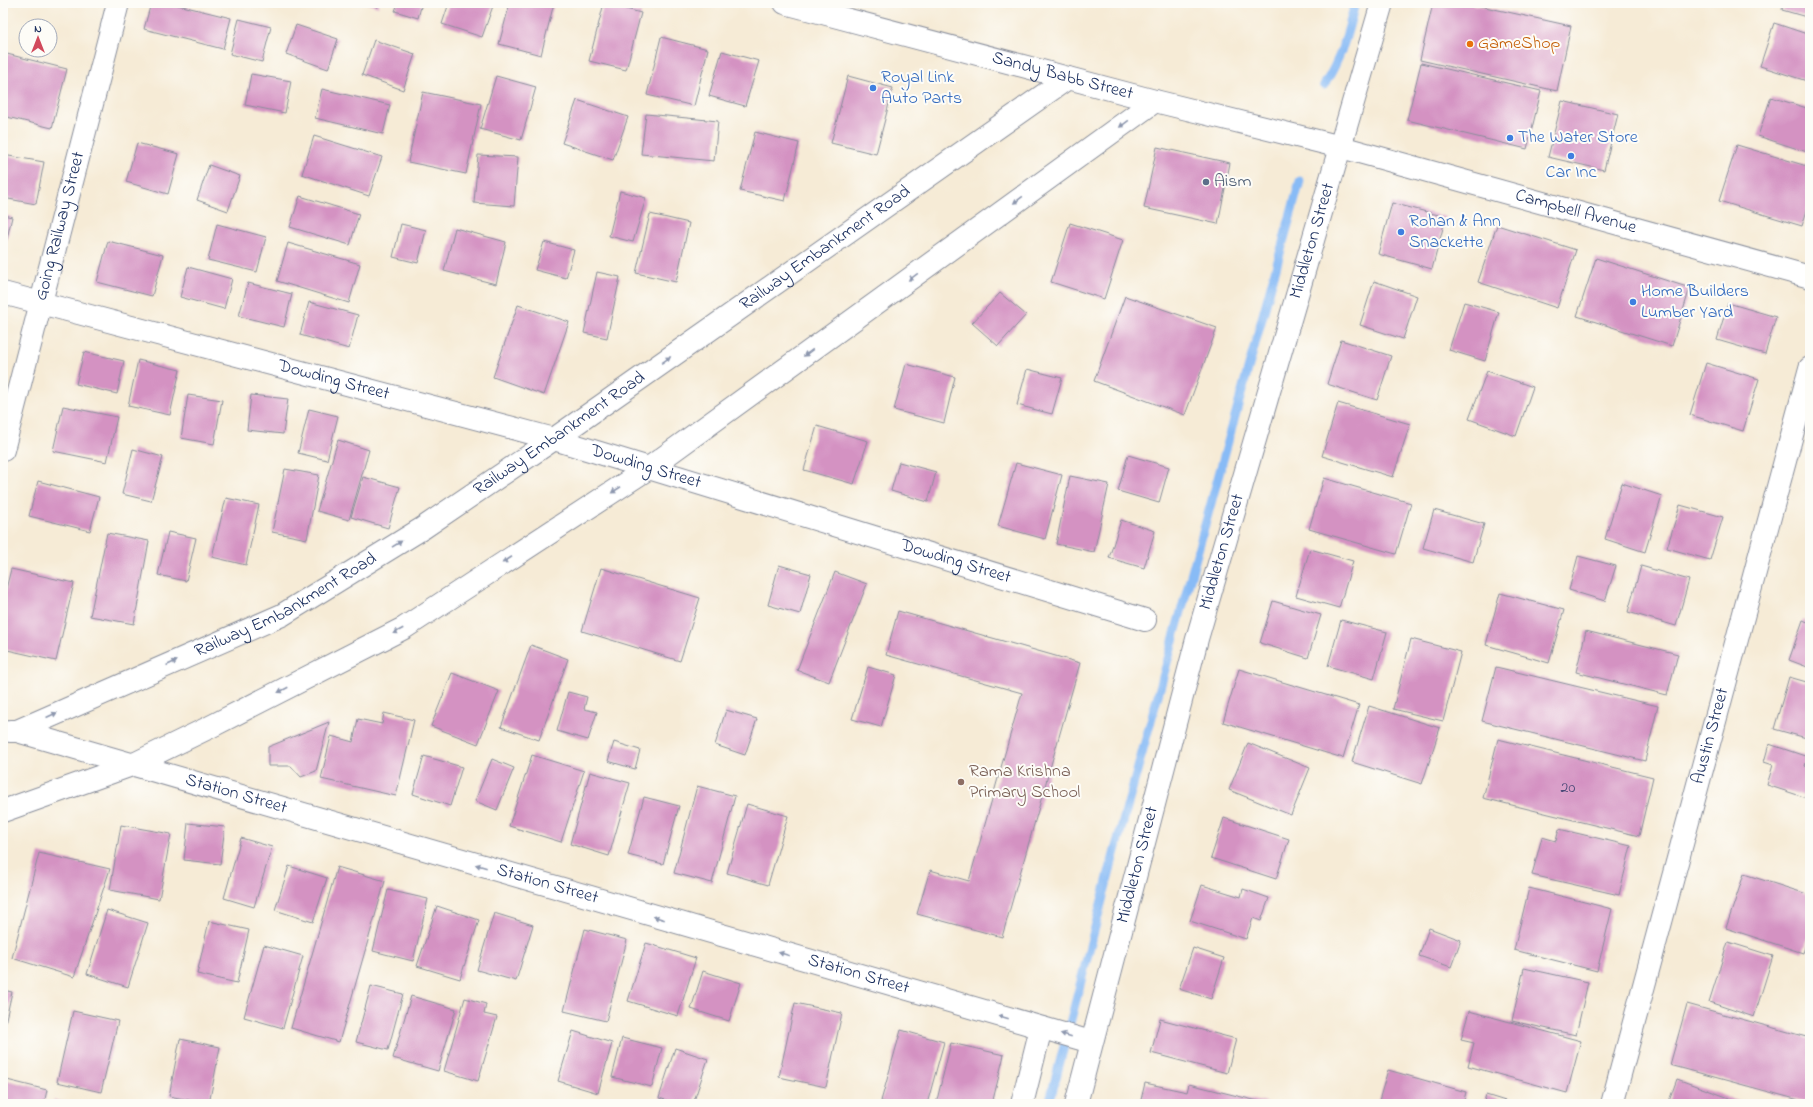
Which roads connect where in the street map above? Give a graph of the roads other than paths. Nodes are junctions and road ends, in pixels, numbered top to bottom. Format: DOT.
graph roads {
  1 [pos="118,3"];
  2 [pos="785,3"];
  3 [pos="1382,3"];
  4 [pos="1068,78"];
  5 [pos="1155,101"];
  6 [pos="1341,147"];
  7 [pos="1810,277"];
  8 [pos="3,293"];
  9 [pos="39,304"];
  10 [pos="1810,368"];
  11 [pos="554,439"];
  12 [pos="3,450"];
  13 [pos="649,468"];
  14 [pos="1145,620"];
  15 [pos="10,730"];
  16 [pos="132,765"];
  17 [pos="3,811"];
  18 [pos="1041,1028"];
  19 [pos="1091,1042"];
  20 [pos="1022,1104"];
  21 [pos="1076,1104"];
  22 [pos="1612,1104"];
  1 -- 9 [label="street, Going Railway Street"];
  2 -- 4 [label="street, Sandy Babb Street"];
  3 -- 6 [label="street, Middleton Street"];
  4 -- 5 [label="street, Sandy Babb Street"];
  11 -- 4 [label="street, Railway Embankment Road, one-way"];
  5 -- 6 [label="street, Sandy Babb Street"];
  5 -- 13 [label="street, one-way"];
  6 -- 7 [label="street, Campbell Avenue"];
  6 -- 19 [label="street, Middleton Street"];
  8 -- 9 [label="street, Dowding Street"];
  9 -- 11 [label="street, Dowding Street"];
  9 -- 12 [label="street, Going Railway Street"];
  10 -- 22 [label="street, Austin Street"];
  11 -- 13 [label="street, Dowding Street"];
  15 -- 11 [label="street, Railway Embankment Road, one-way"];
  13 -- 14 [label="street, Dowding Street"];
  13 -- 16 [label="street, one-way"];
  15 -- 16 [label="street, Station Street"];
  16 -- 17 [label="street"];
  18 -- 16 [label="street, Station Street, one-way"];
  19 -- 18 [label="street, Station Street, one-way"];
  18 -- 20 [label="street"];
  19 -- 21 [label="street, Middleton Street"];
}
